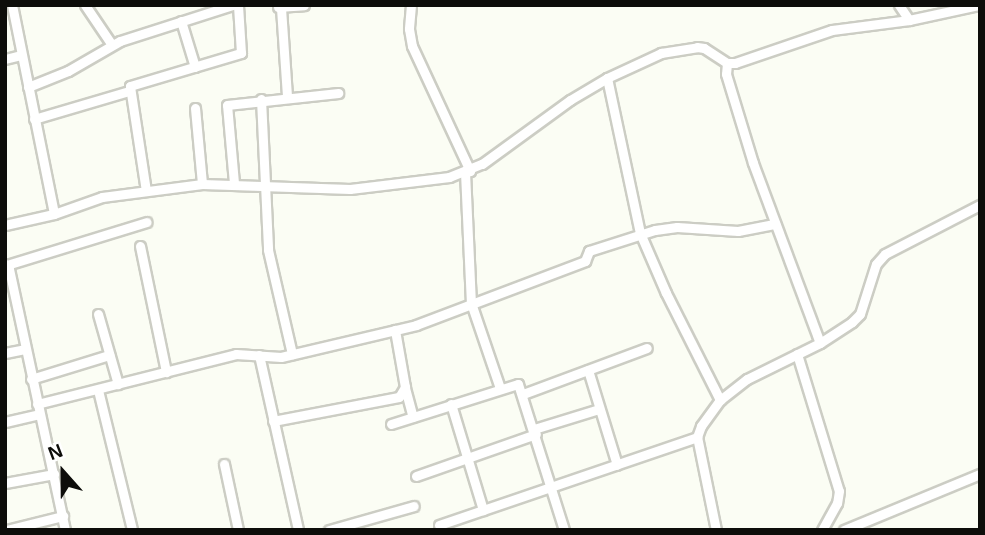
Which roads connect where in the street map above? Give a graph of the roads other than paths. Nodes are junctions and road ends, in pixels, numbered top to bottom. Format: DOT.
graph roads {
  1 [pos="12,5"];
  2 [pos="85,5"];
  3 [pos="233,5"];
  4 [pos="238,5"];
  5 [pos="304,5"];
  6 [pos="411,5"];
  7 [pos="899,5"];
  8 [pos="979,5"];
  9 [pos="222,7"];
  10 [pos="279,7"];
  11 [pos="909,20"];
  12 [pos="181,21"];
  13 [pos="112,46"];
  14 [pos="21,55"];
  15 [pos="5,59"];
  16 [pos="727,63"];
  17 [pos="194,67"];
  18 [pos="607,78"];
  19 [pos="27,87"];
  20 [pos="129,91"];
  21 [pos="338,93"];
  22 [pos="287,97"];
  23 [pos="261,99"];
  24 [pos="195,108"];
  25 [pos="34,119"];
  26 [pos="468,171"];
  27 [pos="234,183"];
  28 [pos="202,184"];
  29 [pos="263,185"];
  30 [pos="146,191"];
  31 [pos="980,205"];
  32 [pos="54,214"];
  33 [pos="147,222"];
  34 [pos="775,224"];
  35 [pos="5,225"];
  36 [pos="640,233"];
  37 [pos="140,246"];
  38 [pos="6,264"];
  39 [pos="471,303"];
  40 [pos="98,314"];
  41 [pos="395,330"];
  42 [pos="820,343"];
  43 [pos="647,348"];
  44 [pos="25,349"];
  45 [pos="5,353"];
  46 [pos="292,354"];
  47 [pos="797,354"];
  48 [pos="110,355"];
  49 [pos="259,355"];
  50 [pos="588,370"];
  51 [pos="166,372"];
  52 [pos="30,379"];
  53 [pos="118,384"];
  54 [pos="404,387"];
  55 [pos="500,388"];
  56 [pos="98,390"];
  57 [pos="523,394"];
  58 [pos="720,400"];
  59 [pos="451,404"];
  60 [pos="38,409"];
  61 [pos="599,409"];
  62 [pos="413,417"];
  63 [pos="273,421"];
  64 [pos="5,422"];
  65 [pos="391,424"];
  66 [pos="535,432"];
  67 [pos="697,437"];
  68 [pos="467,457"];
  69 [pos="224,464"];
  70 [pos="617,465"];
  71 [pos="54,474"];
  72 [pos="980,474"];
  73 [pos="416,476"];
  74 [pos="5,483"];
  75 [pos="552,487"];
  76 [pos="414,506"];
  77 [pos="483,510"];
  78 [pos="63,516"];
  79 [pos="439,525"];
  80 [pos="6,530"];
  81 [pos="65,530"];
  82 [pos="132,530"];
  83 [pos="238,530"];
  84 [pos="298,530"];
  85 [pos="329,530"];
  86 [pos="564,530"];
  87 [pos="716,530"];
  88 [pos="821,530"];
  89 [pos="844,530"];
  1 -- 14 [label="street"];
  2 -- 13 [label="street"];
  3 -- 9 [label="street"];
  4 -- 17 [label="street"];
  5 -- 10 [label="street"];
  6 -- 26 [label="street"];
  7 -- 11 [label="street"];
  8 -- 11 [label="street"];
  9 -- 12 [label="street"];
  10 -- 22 [label="street"];
  11 -- 16 [label="street"];
  12 -- 13 [label="street"];
  12 -- 17 [label="street"];
  13 -- 19 [label="street"];
  14 -- 15 [label="street"];
  14 -- 19 [label="street"];
  16 -- 18 [label="street"];
  16 -- 34 [label="street"];
  17 -- 20 [label="street"];
  18 -- 26 [label="street"];
  18 -- 36 [label="street"];
  19 -- 25 [label="street"];
  20 -- 25 [label="street"];
  20 -- 30 [label="street"];
  21 -- 22 [label="street"];
  22 -- 23 [label="street"];
  23 -- 27 [label="street"];
  23 -- 29 [label="street"];
  24 -- 28 [label="street"];
  25 -- 32 [label="street"];
  26 -- 29 [label="street"];
  26 -- 39 [label="street"];
  27 -- 28 [label="street"];
  27 -- 29 [label="street"];
  28 -- 30 [label="street"];
  29 -- 46 [label="street"];
  30 -- 32 [label="street"];
  31 -- 42 [label="street"];
  32 -- 35 [label="street"];
  33 -- 38 [label="street"];
  34 -- 36 [label="street"];
  34 -- 42 [label="street"];
  36 -- 39 [label="street"];
  36 -- 58 [label="street"];
  37 -- 51 [label="street"];
  38 -- 44 [label="street"];
  39 -- 41 [label="street"];
  39 -- 55 [label="street"];
  40 -- 48 [label="street"];
  41 -- 46 [label="street"];
  41 -- 54 [label="street"];
  42 -- 47 [label="street"];
  43 -- 50 [label="street"];
  44 -- 45 [label="street"];
  44 -- 52 [label="street"];
  46 -- 49 [label="street"];
  47 -- 58 [label="street"];
  47 -- 88 [label="street"];
  48 -- 52 [label="street"];
  48 -- 53 [label="street"];
  49 -- 51 [label="street"];
  49 -- 63 [label="street"];
  50 -- 57 [label="street"];
  50 -- 61 [label="street"];
  51 -- 53 [label="street"];
  52 -- 60 [label="street"];
  53 -- 56 [label="street"];
  54 -- 62 [label="street"];
  54 -- 63 [label="street"];
  55 -- 57 [label="street"];
  55 -- 59 [label="street"];
  56 -- 60 [label="street"];
  56 -- 82 [label="street"];
  57 -- 66 [label="street"];
  58 -- 67 [label="street"];
  59 -- 62 [label="street"];
  59 -- 68 [label="street"];
  60 -- 64 [label="street"];
  60 -- 71 [label="street"];
  61 -- 66 [label="street"];
  61 -- 70 [label="street"];
  62 -- 65 [label="street"];
  63 -- 84 [label="street"];
  66 -- 68 [label="street"];
  66 -- 75 [label="street"];
  67 -- 70 [label="street"];
  67 -- 87 [label="street"];
  68 -- 73 [label="street"];
  68 -- 77 [label="street"];
  69 -- 83 [label="street"];
  70 -- 75 [label="street"];
  71 -- 74 [label="street"];
  71 -- 78 [label="street"];
  72 -- 89 [label="street"];
  75 -- 77 [label="street"];
  75 -- 86 [label="street"];
  76 -- 85 [label="street"];
  77 -- 79 [label="street"];
  78 -- 80 [label="street"];
  78 -- 81 [label="street"];
}
